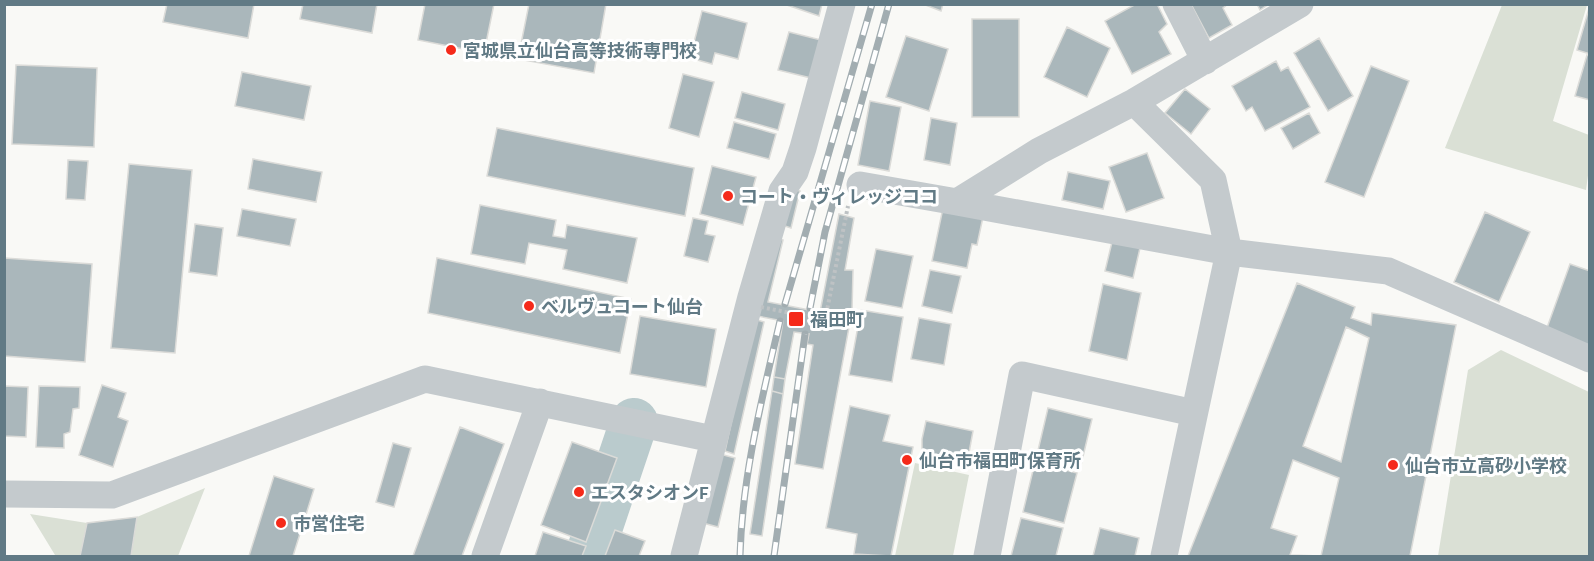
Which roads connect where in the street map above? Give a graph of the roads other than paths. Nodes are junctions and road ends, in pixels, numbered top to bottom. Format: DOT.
graph roads {
  1 [pos="842,4"];
  2 [pos="1176,4"];
  3 [pos="1300,4"];
  4 [pos="1205,61"];
  5 [pos="1134,102"];
  6 [pos="860,185"];
  7 [pos="957,202"];
  8 [pos="1229,252"];
  9 [pos="1590,359"];
  10 [pos="540,402"];
  11 [pos="1194,412"];
  12 [pos="713,439"];
  13 [pos="4,494"];
  14 [pos="485,556"];
  15 [pos="684,556"];
  16 [pos="987,556"];
  17 [pos="1164,556"];
  1 -- 12 [label="street"];
  2 -- 4 [label="street"];
  3 -- 4 [label="street"];
  4 -- 5 [label="street"];
  5 -- 7 [label="street"];
  5 -- 8 [label="street"];
  6 -- 7 [label="street"];
  7 -- 8 [label="street"];
  8 -- 9 [label="street"];
  8 -- 11 [label="street"];
  10 -- 12 [label="street"];
  10 -- 13 [label="street"];
  10 -- 14 [label="street"];
  11 -- 16 [label="street"];
  11 -- 17 [label="street"];
  12 -- 15 [label="street"];
}
